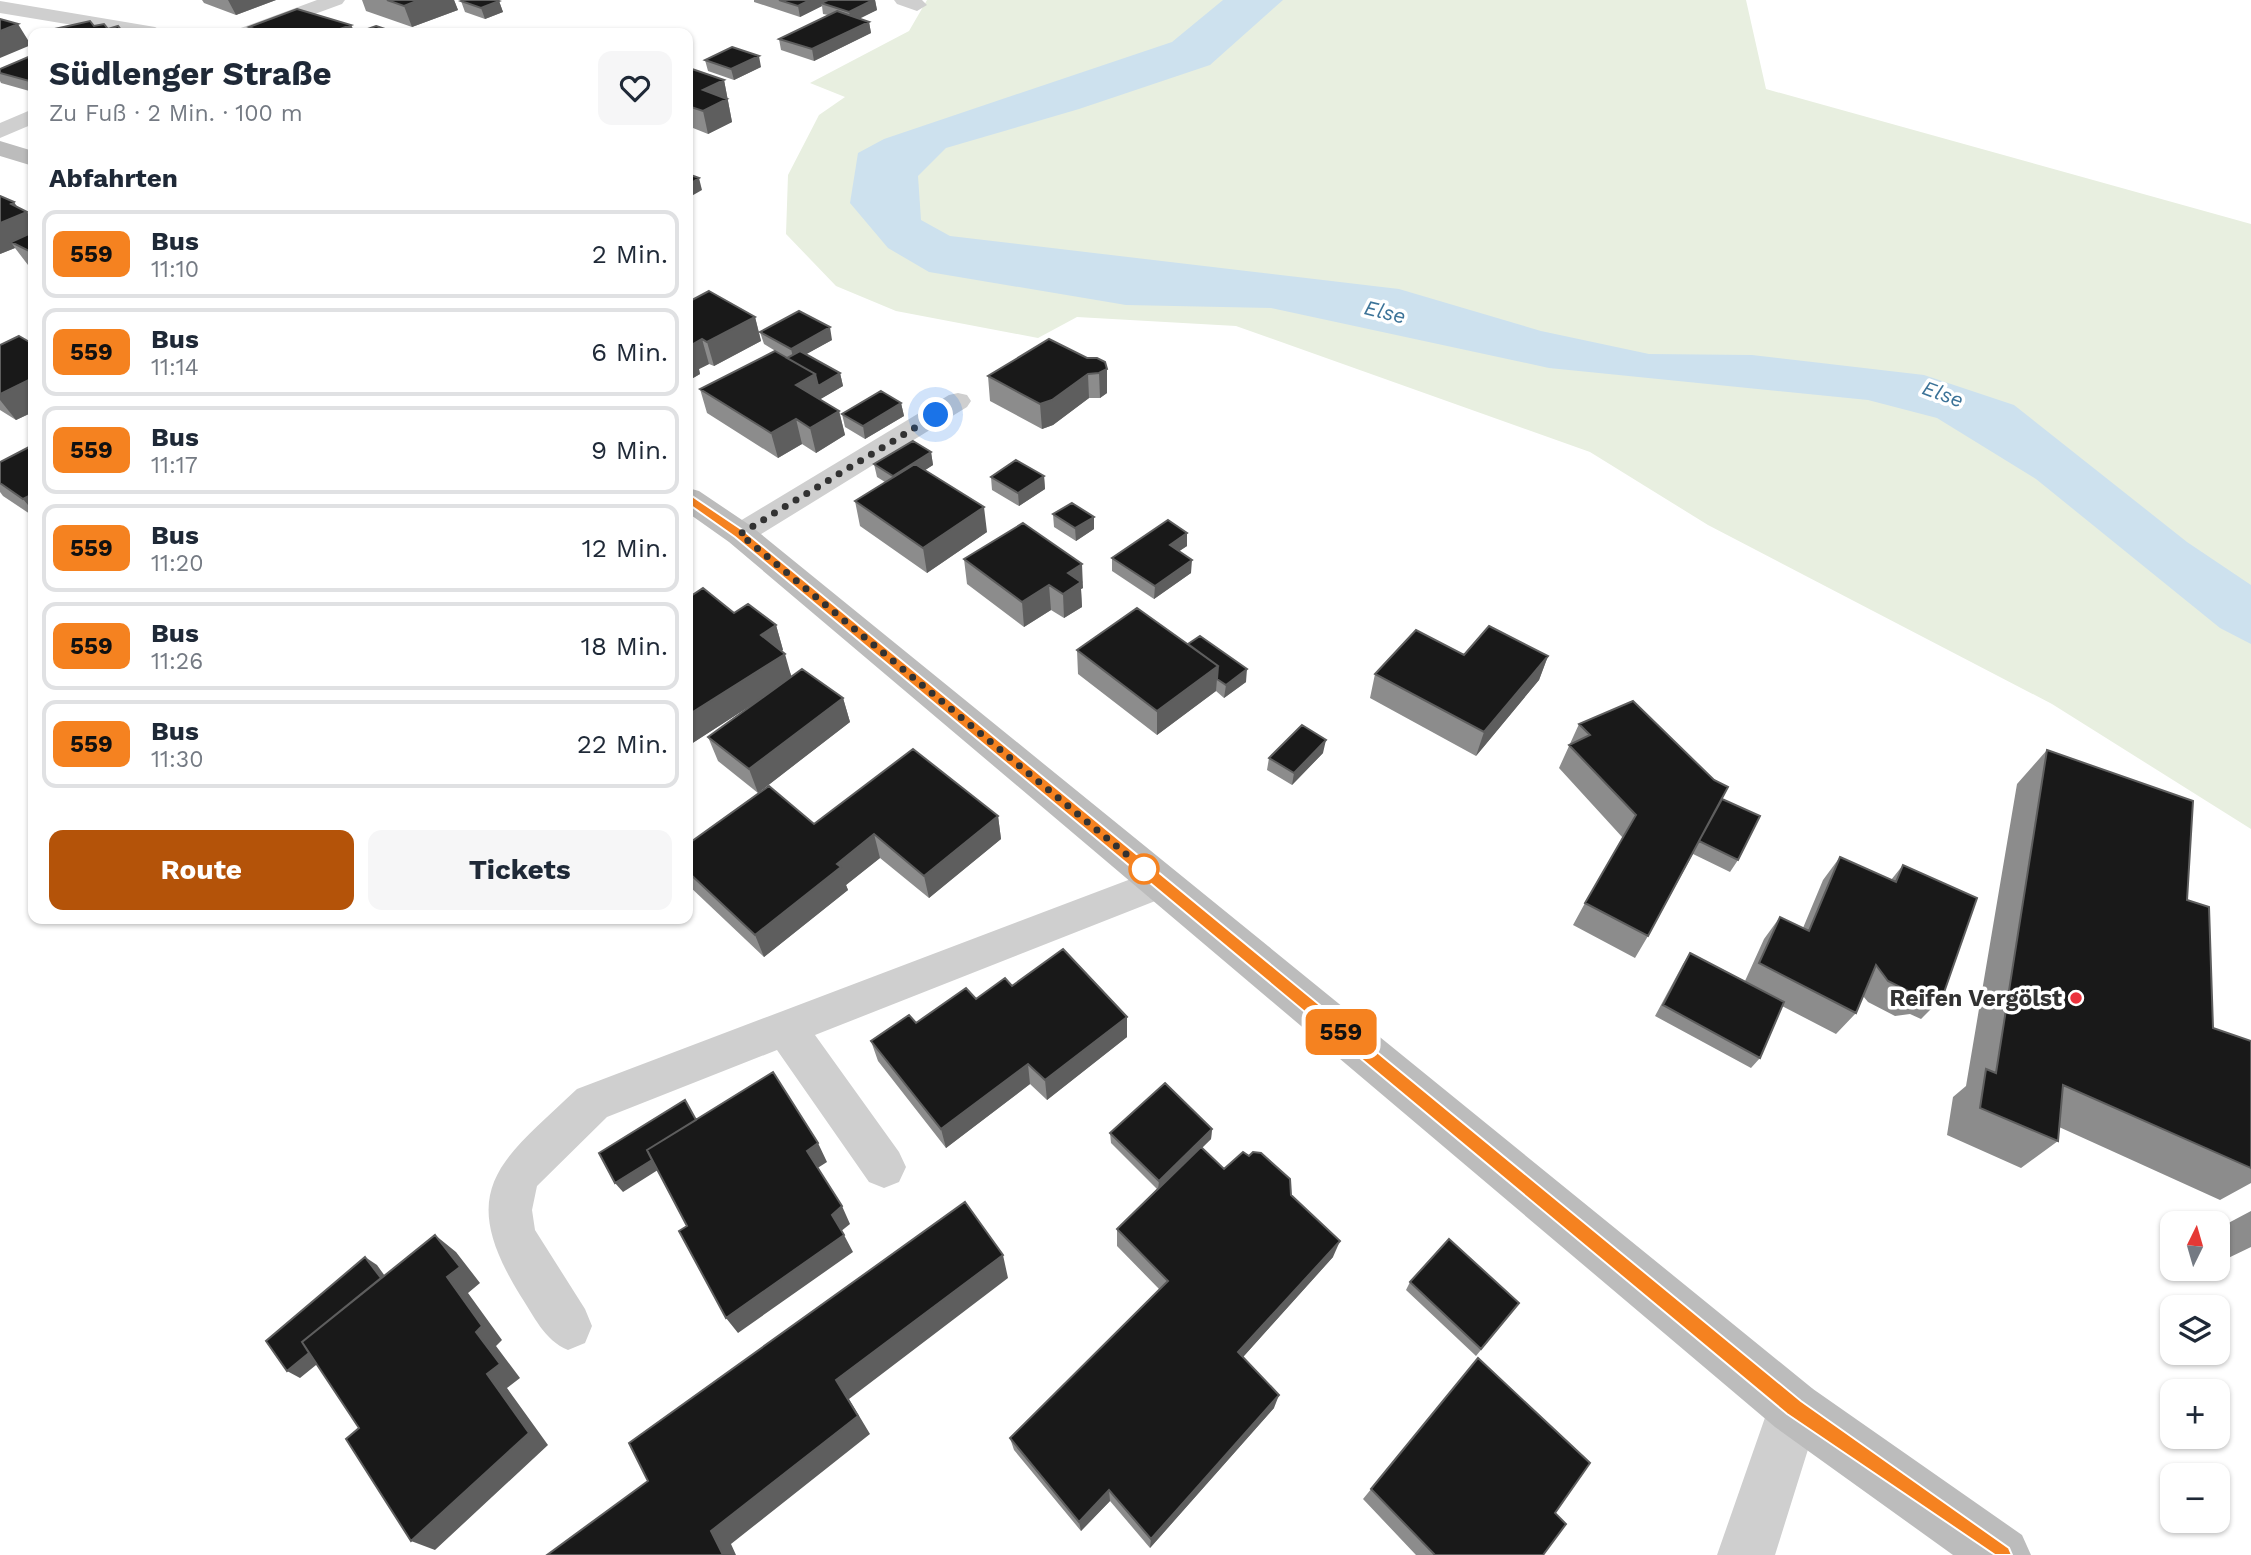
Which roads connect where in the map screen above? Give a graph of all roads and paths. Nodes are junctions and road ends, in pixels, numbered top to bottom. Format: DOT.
graph roads {
  1 [pos="335,0"];
  2 [pos="0,7"];
  3 [pos="125,28"];
  4 [pos="258,28"];
  5 [pos="28,118"];
  6 [pos="0,131"];
  7 [pos="0,149"];
  8 [pos="28,157"];
  9 [pos="958,401"];
  10 [pos="693,501"];
  11 [pos="740,534"];
  12 [pos="1160,883"];
  13 [pos="787,1030"];
  14 [pos="884,1167"];
  15 [pos="568,1326"];
  16 [pos="1794,1408"];
  17 [pos="1746,1555"];
  18 [pos="2002,1555"];
  1 -- 4 [label="street"];
  2 -- 3 [label="street"];
  5 -- 6 [label="street"];
  7 -- 8 [label="main road"];
  9 -- 11 [label="lane"];
  10 -- 11 [label="main road"];
  11 -- 12 [label="main road"];
  12 -- 13 [label="lane"];
  12 -- 16 [label="main road"];
  13 -- 14 [label="lane"];
  13 -- 15 [label="lane"];
  16 -- 17 [label="street"];
  16 -- 18 [label="main road"];
}
